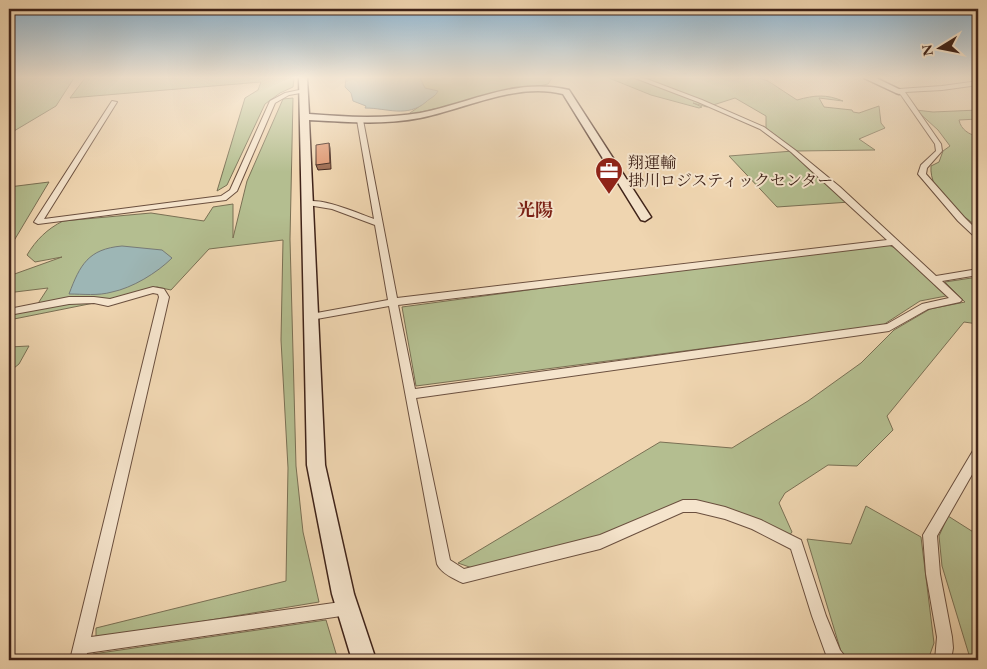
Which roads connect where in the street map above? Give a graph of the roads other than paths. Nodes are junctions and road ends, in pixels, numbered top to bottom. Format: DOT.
graph roads {
  1 [pos="109,109"];
  2 [pos="269,109"];
  3 [pos="304,109"];
  4 [pos="448,109"];
  5 [pos="577,109"];
  6 [pos="717,109"];
  7 [pos="914,109"];
  8 [pos="304,117"];
  9 [pos="360,120"];
  10 [pos="308,203"];
  11 [pos="645,217"];
  12 [pos="379,224"];
  13 [pos="978,235"];
  14 [pos="894,242"];
  15 [pos="978,272"];
  16 [pos="934,278"];
  17 [pos="393,302"];
  18 [pos="9,312"];
  19 [pos="311,317"];
  20 [pos="410,394"];
  21 [pos="978,454"];
  22 [pos="348,608"];
  23 [pos="80,653"];
  24 [pos="364,660"];
  25 [pos="839,660"];
  26 [pos="942,660"];
  1 -- 2 [label="street"];
  3 -- 8 [label="street"];
  4 -- 9 [label="street"];
  5 -- 11 [label="street"];
  6 -- 14 [label="street"];
  7 -- 13 [label="street"];
  8 -- 9 [label="street"];
  8 -- 10 [label="street"];
  9 -- 12 [label="street"];
  10 -- 12 [label="street"];
  10 -- 19 [label="street"];
  12 -- 17 [label="street"];
  14 -- 16 [label="street"];
  14 -- 17 [label="street"];
  15 -- 16 [label="street"];
  16 -- 20 [label="street"];
  17 -- 19 [label="street"];
  17 -- 20 [label="street"];
  18 -- 23 [label="street"];
  19 -- 22 [label="street"];
  20 -- 25 [label="street"];
  21 -- 26 [label="street"];
  22 -- 23 [label="street"];
  22 -- 24 [label="street"];
}
